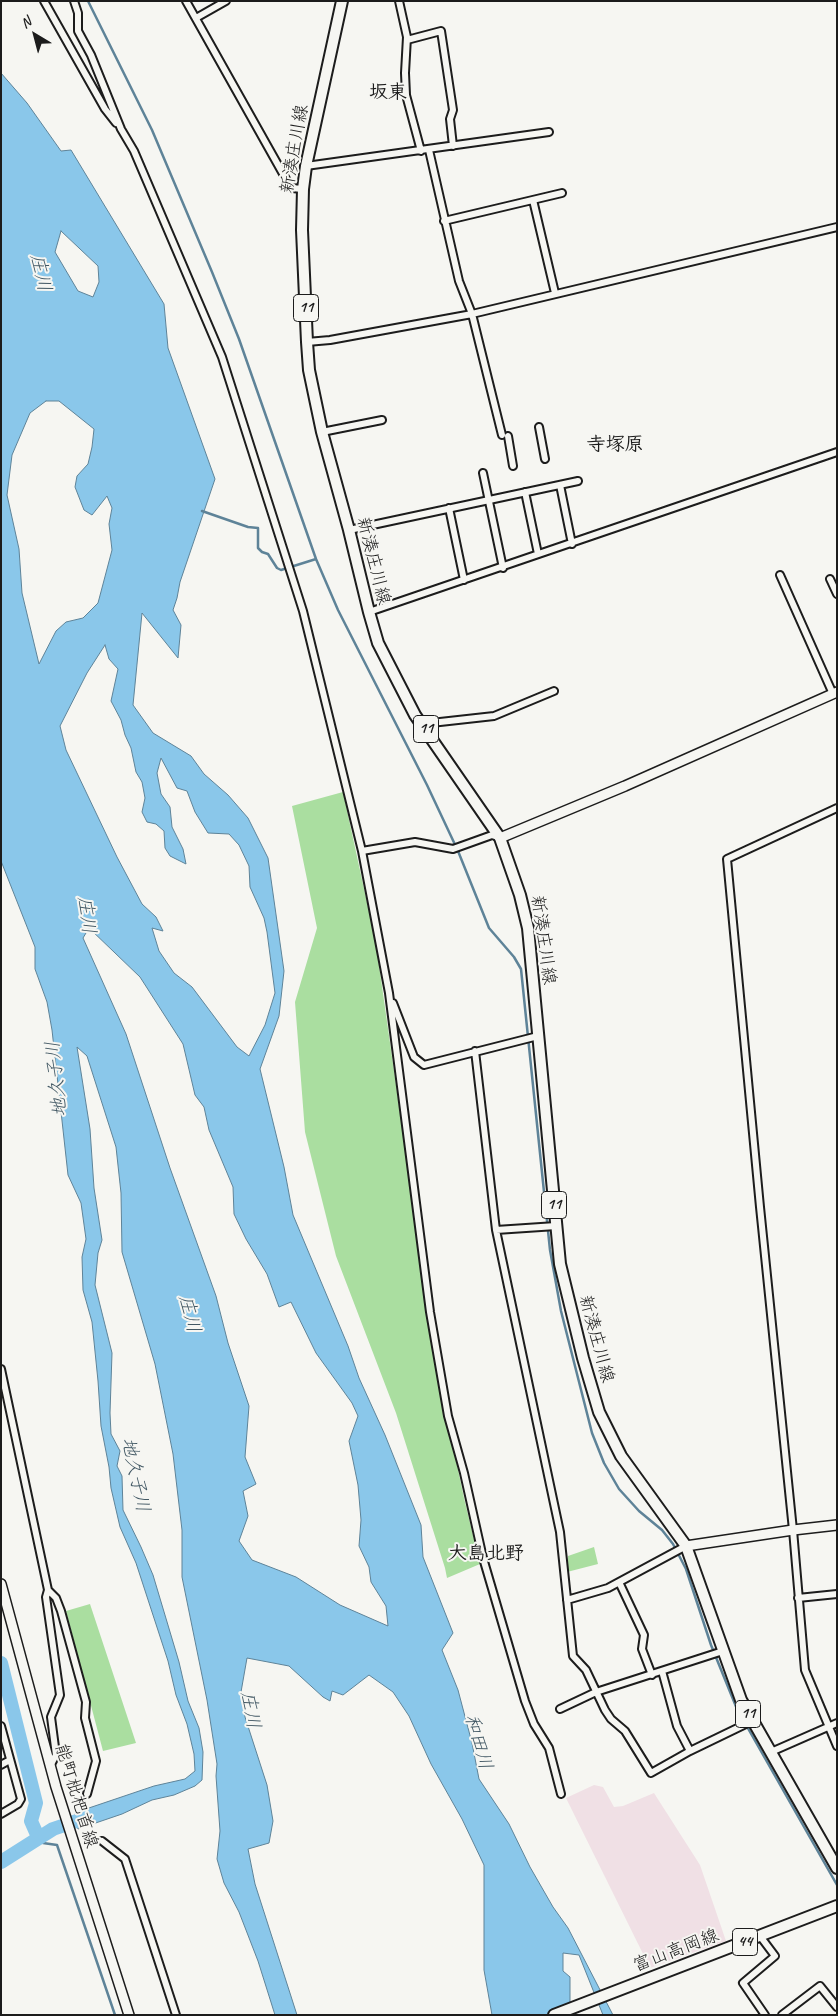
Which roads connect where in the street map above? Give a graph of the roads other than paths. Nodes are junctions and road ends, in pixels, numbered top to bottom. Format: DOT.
graph roads {
  1 [pos="44,1"];
  2 [pos="74,1"];
  3 [pos="186,1"];
  4 [pos="226,1"];
  5 [pos="342,1"];
  6 [pos="399,1"];
  7 [pos="196,18"];
  8 [pos="407,40"];
  9 [pos="121,129"];
  10 [pos="549,132"];
  11 [pos="453,146"];
  12 [pos="429,150"];
  13 [pos="421,151"];
  14 [pos="306,166"];
  15 [pos="302,190"];
  16 [pos="562,193"];
  17 [pos="533,200"];
  18 [pos="444,221"];
  19 [pos="837,227"];
  20 [pos="555,293"];
  21 [pos="472,314"];
  22 [pos="307,342"];
  23 [pos="382,420"];
  24 [pos="539,427"];
  25 [pos="322,432"];
  26 [pos="837,452"];
  27 [pos="545,459"];
  28 [pos="513,466"];
  29 [pos="483,473"];
  30 [pos="578,481"];
  31 [pos="560,485"];
  32 [pos="526,492"];
  33 [pos="488,500"];
  34 [pos="449,508"];
  35 [pos="349,530"];
  36 [pos="572,544"];
  37 [pos="538,554"];
  38 [pos="503,568"];
  39 [pos="780,575"];
  40 [pos="830,579"];
  41 [pos="464,580"];
  42 [pos="837,594"];
  43 [pos="369,612"];
  44 [pos="554,691"];
  45 [pos="835,693"];
  46 [pos="422,724"];
  47 [pos="837,808"];
  48 [pos="500,838"];
  49 [pos="362,850"];
  50 [pos="389,993"];
  51 [pos="538,1036"];
  52 [pos="475,1051"];
  53 [pos="556,1226"];
  54 [pos="496,1230"];
  55 [pos="1,1369"];
  56 [pos="837,1525"];
  57 [pos="793,1530"];
  58 [pos="686,1546"];
  59 [pos="620,1582"];
  60 [pos="1,1584"];
  61 [pos="48,1590"];
  62 [pos="837,1594"];
  63 [pos="798,1598"];
  64 [pos="567,1600"];
  65 [pos="723,1651"];
  66 [pos="662,1671"];
  67 [pos="652,1674"];
  68 [pos="596,1692"];
  69 [pos="560,1709"];
  70 [pos="752,1721"];
  71 [pos="837,1723"];
  72 [pos="1,1726"];
  73 [pos="829,1726"];
  74 [pos="837,1746"];
  75 [pos="690,1751"];
  76 [pos="771,1752"];
  77 [pos="10,1760"];
  78 [pos="1,1765"];
  79 [pos="50,1766"];
  80 [pos="87,1794"];
  81 [pos="561,1794"];
  82 [pos="1,1814"];
  83 [pos="102,1841"];
  84 [pos="837,1868"];
  85 [pos="837,1906"];
  86 [pos="760,1936"];
  87 [pos="837,2008"];
  88 [pos="129,2015"];
  89 [pos="176,2015"];
  90 [pos="554,2015"];
  91 [pos="765,2015"];
  92 [pos="782,2015"];
  1 -- 9 [label="street"];
  2 -- 9 [label="street"];
  3 -- 7 [label="street"];
  4 -- 7 [label="street"];
  5 -- 14 [label="main road, 新湊庄川線 / 11"];
  6 -- 8 [label="street"];
  7 -- 15 [label="street"];
  8 -- 11 [label="street"];
  8 -- 13 [label="street"];
  9 -- 49 [label="street"];
  10 -- 11 [label="street"];
  11 -- 12 [label="street"];
  12 -- 13 [label="street"];
  12 -- 18 [label="street"];
  13 -- 14 [label="street"];
  14 -- 15 [label="main road, 新湊庄川線 / 11"];
  15 -- 22 [label="main road, 新湊庄川線 / 11"];
  16 -- 17 [label="street"];
  17 -- 18 [label="street"];
  17 -- 20 [label="street"];
  18 -- 21 [label="street"];
  19 -- 20 [label="street"];
  20 -- 21 [label="street"];
  21 -- 22 [label="street"];
  21 -- 28 [label="street"];
  22 -- 25 [label="main road, 新湊庄川線 / 11"];
  23 -- 25 [label="street"];
  24 -- 27 [label="street"];
  25 -- 35 [label="main road, 新湊庄川線 / 11"];
  26 -- 36 [label="street"];
  29 -- 33 [label="street"];
  30 -- 31 [label="street"];
  31 -- 32 [label="street"];
  31 -- 36 [label="street"];
  32 -- 33 [label="street"];
  32 -- 37 [label="street"];
  33 -- 34 [label="street"];
  33 -- 38 [label="street"];
  34 -- 35 [label="street"];
  34 -- 41 [label="street"];
  35 -- 43 [label="main road, 新湊庄川線 / 11"];
  36 -- 37 [label="street"];
  37 -- 38 [label="street"];
  38 -- 41 [label="street"];
  39 -- 45 [label="street"];
  40 -- 42 [label="street"];
  41 -- 43 [label="street"];
  43 -- 46 [label="main road, 新湊庄川線 / 11"];
  44 -- 46 [label="street"];
  45 -- 48 [label="street"];
  46 -- 48 [label="main road, 新湊庄川線 / 11"];
  47 -- 57 [label="street"];
  48 -- 49 [label="street"];
  48 -- 51 [label="main road, 新湊庄川線 / 11"];
  49 -- 50 [label="street"];
  50 -- 52 [label="street"];
  50 -- 81 [label="street"];
  51 -- 52 [label="street"];
  51 -- 53 [label="main road, 新湊庄川線 / 11"];
  52 -- 54 [label="street"];
  53 -- 54 [label="street"];
  53 -- 58 [label="main road, 新湊庄川線 / 11"];
  54 -- 64 [label="street"];
  55 -- 61 [label="street"];
  56 -- 57 [label="street"];
  57 -- 58 [label="street"];
  57 -- 63 [label="street"];
  58 -- 59 [label="street"];
  58 -- 65 [label="main road, 新湊庄川線 / 11"];
  59 -- 64 [label="street"];
  59 -- 67 [label="street"];
  60 -- 79 [label="street, 能町枇杷首線"];
  61 -- 79 [label="street"];
  61 -- 80 [label="street"];
  62 -- 63 [label="street"];
  63 -- 73 [label="street"];
  64 -- 68 [label="street"];
  65 -- 66 [label="street"];
  65 -- 70 [label="main road, 新湊庄川線 / 11"];
  66 -- 67 [label="street"];
  66 -- 75 [label="street"];
  67 -- 68 [label="street"];
  68 -- 69 [label="street"];
  68 -- 75 [label="street"];
  70 -- 75 [label="street"];
  70 -- 76 [label="main road, 新湊庄川線 / 11"];
  71 -- 73 [label="street"];
  72 -- 77 [label="street"];
  73 -- 74 [label="street"];
  73 -- 76 [label="street"];
  76 -- 84 [label="main road, 新湊庄川線 / 11"];
  77 -- 78 [label="street"];
  77 -- 82 [label="street"];
  79 -- 88 [label="street, 能町枇杷首線"];
  83 -- 89 [label="street"];
  85 -- 86 [label="main road, 富山高岡線 / 44"];
  86 -- 90 [label="main road, 富山高岡線 / 44"];
  86 -- 91 [label="street"];
  87 -- 92 [label="street"];
}
